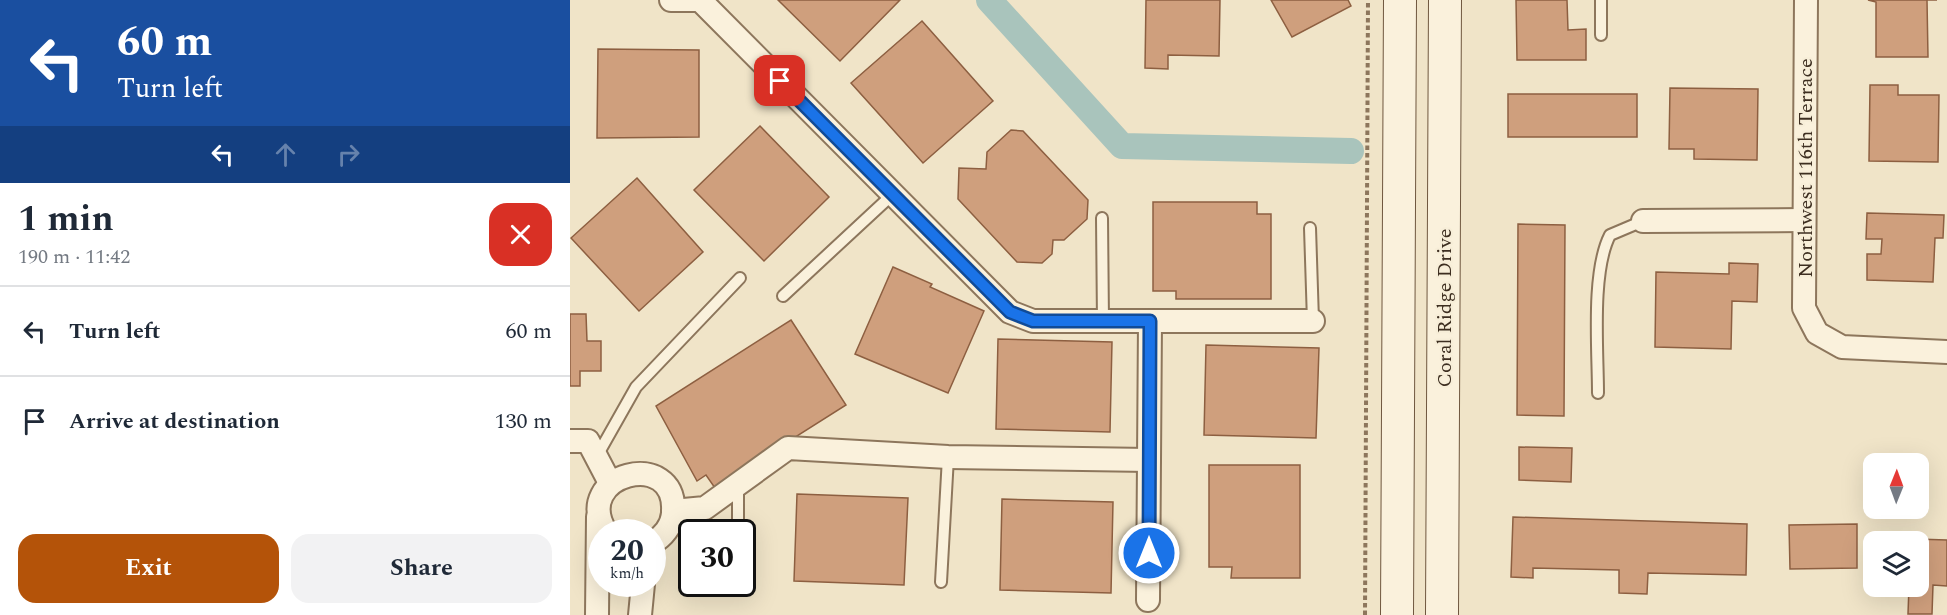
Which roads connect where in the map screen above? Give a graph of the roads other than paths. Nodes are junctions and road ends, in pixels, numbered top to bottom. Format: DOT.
graph roads {
  1 [pos="671,0"];
  2 [pos="700,0"];
  3 [pos="1400,0"];
  4 [pos="1445,0"];
  5 [pos="1601,0"];
  6 [pos="1806,0"];
  7 [pos="1601,35"];
  8 [pos="893,194"];
  9 [pos="1102,218"];
  10 [pos="1804,220"];
  11 [pos="1642,221"];
  12 [pos="1310,228"];
  13 [pos="740,278"];
  14 [pos="783,296"];
  15 [pos="1103,321"];
  16 [pos="1150,321"];
  17 [pos="1313,321"];
  18 [pos="1947,352"];
  19 [pos="1598,393"];
  20 [pos="570,441"];
  21 [pos="596,457"];
  22 [pos="948,457"];
  23 [pos="1149,460"];
  24 [pos="738,482"];
  25 [pos="610,483"];
  26 [pos="673,511"];
  27 [pos="602,519"];
  28 [pos="738,519"];
  29 [pos="666,532"];
  30 [pos="941,582"];
  31 [pos="598,597"];
  32 [pos="642,597"];
  33 [pos="1148,600"];
  34 [pos="597,615"];
  35 [pos="640,615"];
  36 [pos="1397,615"];
  37 [pos="1442,615"];
  1 -- 2 [label="street"];
  2 -- 8 [label="street"];
  3 -- 36 [label="main road"];
  4 -- 37 [label="main road, Coral Ridge Drive"];
  5 -- 7 [label="lane"];
  6 -- 10 [label="street, Northwest 116th Terrace"];
  8 -- 14 [label="lane"];
  8 -- 15 [label="street"];
  9 -- 15 [label="lane"];
  10 -- 11 [label="street"];
  10 -- 18 [label="street, Northwest 116th Terrace"];
  11 -- 19 [label="lane"];
  12 -- 17 [label="lane"];
  13 -- 21 [label="lane"];
  15 -- 16 [label="street"];
  16 -- 17 [label="street"];
  16 -- 23 [label="street"];
  20 -- 21 [label="street"];
  21 -- 25 [label="street"];
  22 -- 23 [label="street"];
  22 -- 24 [label="street"];
  22 -- 30 [label="lane"];
  23 -- 33 [label="street"];
  24 -- 26 [label="street"];
  24 -- 28 [label="lane"];
  25 -- 26 [label="street"];
  25 -- 27 [label="street"];
  26 -- 29 [label="street"];
  31 -- 34 [label="street"];
  32 -- 35 [label="street"];
}
